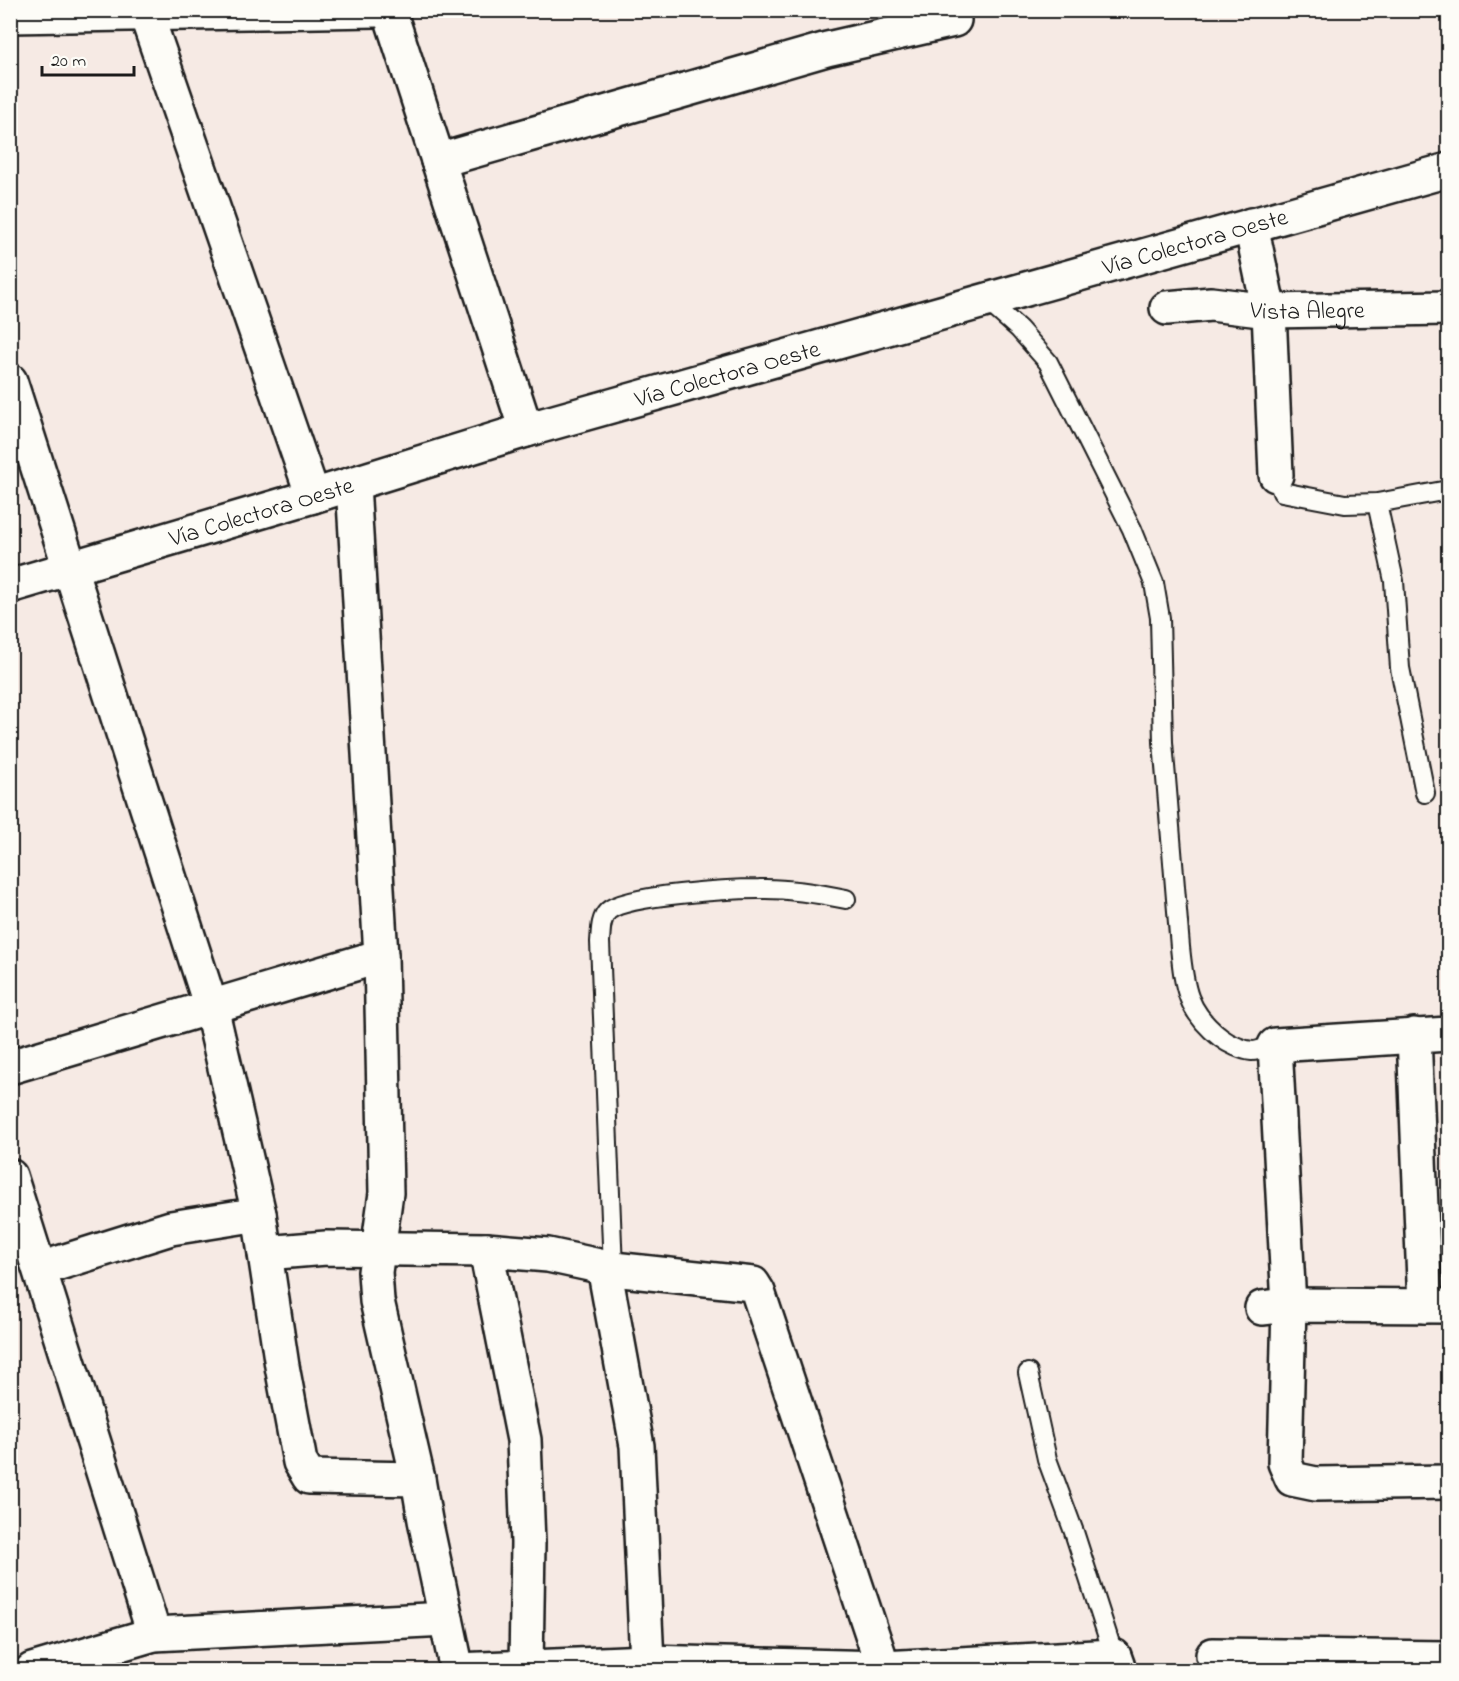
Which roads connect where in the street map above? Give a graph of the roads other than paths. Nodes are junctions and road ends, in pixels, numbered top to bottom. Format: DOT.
graph roads {
  1 [pos="377,10"];
  2 [pos="389,10"];
  3 [pos="146,14"];
  4 [pos="10,16"];
  5 [pos="954,20"];
  6 [pos="438,161"];
  7 [pos="1449,170"];
  8 [pos="1251,225"];
  9 [pos="985,299"];
  10 [pos="1167,308"];
  11 [pos="1449,308"];
  12 [pos="1269,311"];
  13 [pos="10,381"];
  14 [pos="526,430"];
  15 [pos="1276,475"];
  16 [pos="353,484"];
  17 [pos="1449,490"];
  18 [pos="313,496"];
  19 [pos="1377,503"];
  20 [pos="71,568"];
  21 [pos="10,586"];
  22 [pos="1425,793"];
  23 [pos="846,899"];
  24 [pos="381,956"];
  25 [pos="211,1007"];
  26 [pos="1449,1034"];
  27 [pos="1414,1035"];
  28 [pos="1275,1045"];
  29 [pos="10,1067"];
  30 [pos="10,1176"];
  31 [pos="259,1214"];
  32 [pos="379,1249"];
  33 [pos="486,1250"];
  34 [pos="265,1253"];
  35 [pos="609,1268"];
  36 [pos="40,1269"];
  37 [pos="1437,1306"];
  38 [pos="1276,1307"];
  39 [pos="1028,1373"];
  40 [pos="418,1479"];
  41 [pos="1449,1482"];
  42 [pos="446,1619"];
  43 [pos="154,1634"];
  44 [pos="1213,1655"];
  45 [pos="1449,1658"];
  46 [pos="1117,1663"];
  47 [pos="648,1666"];
  48 [pos="526,1667"];
  49 [pos="883,1669"];
  50 [pos="35,1670"];
  51 [pos="457,1670"];
  1 -- 3 [label="street"];
  2 -- 6 [label="street"];
  3 -- 4 [label="street"];
  3 -- 18 [label="street"];
  5 -- 6 [label="street"];
  6 -- 14 [label="street"];
  7 -- 8 [label="street, Vía Colectora Oeste"];
  8 -- 9 [label="street, Vía Colectora Oeste"];
  8 -- 12 [label="street"];
  9 -- 14 [label="street, Vía Colectora Oeste"];
  9 -- 28 [label="lane"];
  10 -- 12 [label="street, Vista Alegre"];
  11 -- 12 [label="street, Vista Alegre"];
  12 -- 15 [label="street"];
  13 -- 20 [label="street"];
  14 -- 16 [label="street, Vía Colectora Oeste"];
  15 -- 19 [label="lane"];
  16 -- 18 [label="street, Vía Colectora Oeste"];
  16 -- 24 [label="street"];
  17 -- 19 [label="lane"];
  18 -- 20 [label="street, Vía Colectora Oeste"];
  19 -- 22 [label="lane"];
  20 -- 21 [label="street, Vía Colectora Oeste"];
  20 -- 25 [label="street"];
  23 -- 35 [label="lane"];
  24 -- 25 [label="street"];
  24 -- 32 [label="street"];
  25 -- 29 [label="street"];
  25 -- 31 [label="street"];
  26 -- 27 [label="street"];
  27 -- 28 [label="street"];
  27 -- 37 [label="street"];
  28 -- 38 [label="street"];
  30 -- 36 [label="street"];
  31 -- 34 [label="street"];
  31 -- 36 [label="street"];
  32 -- 33 [label="street"];
  32 -- 34 [label="street"];
  32 -- 40 [label="street"];
  33 -- 35 [label="street"];
  33 -- 48 [label="street"];
  34 -- 40 [label="street"];
  35 -- 47 [label="street"];
  35 -- 49 [label="street"];
  36 -- 43 [label="street"];
  37 -- 38 [label="street"];
  38 -- 41 [label="street"];
  39 -- 46 [label="lane"];
  40 -- 42 [label="street"];
  42 -- 43 [label="street"];
  42 -- 51 [label="street"];
  43 -- 50 [label="street"];
  44 -- 45 [label="street"];
  46 -- 49 [label="street"];
  47 -- 48 [label="street"];
  47 -- 49 [label="street"];
  48 -- 51 [label="street"];
}
